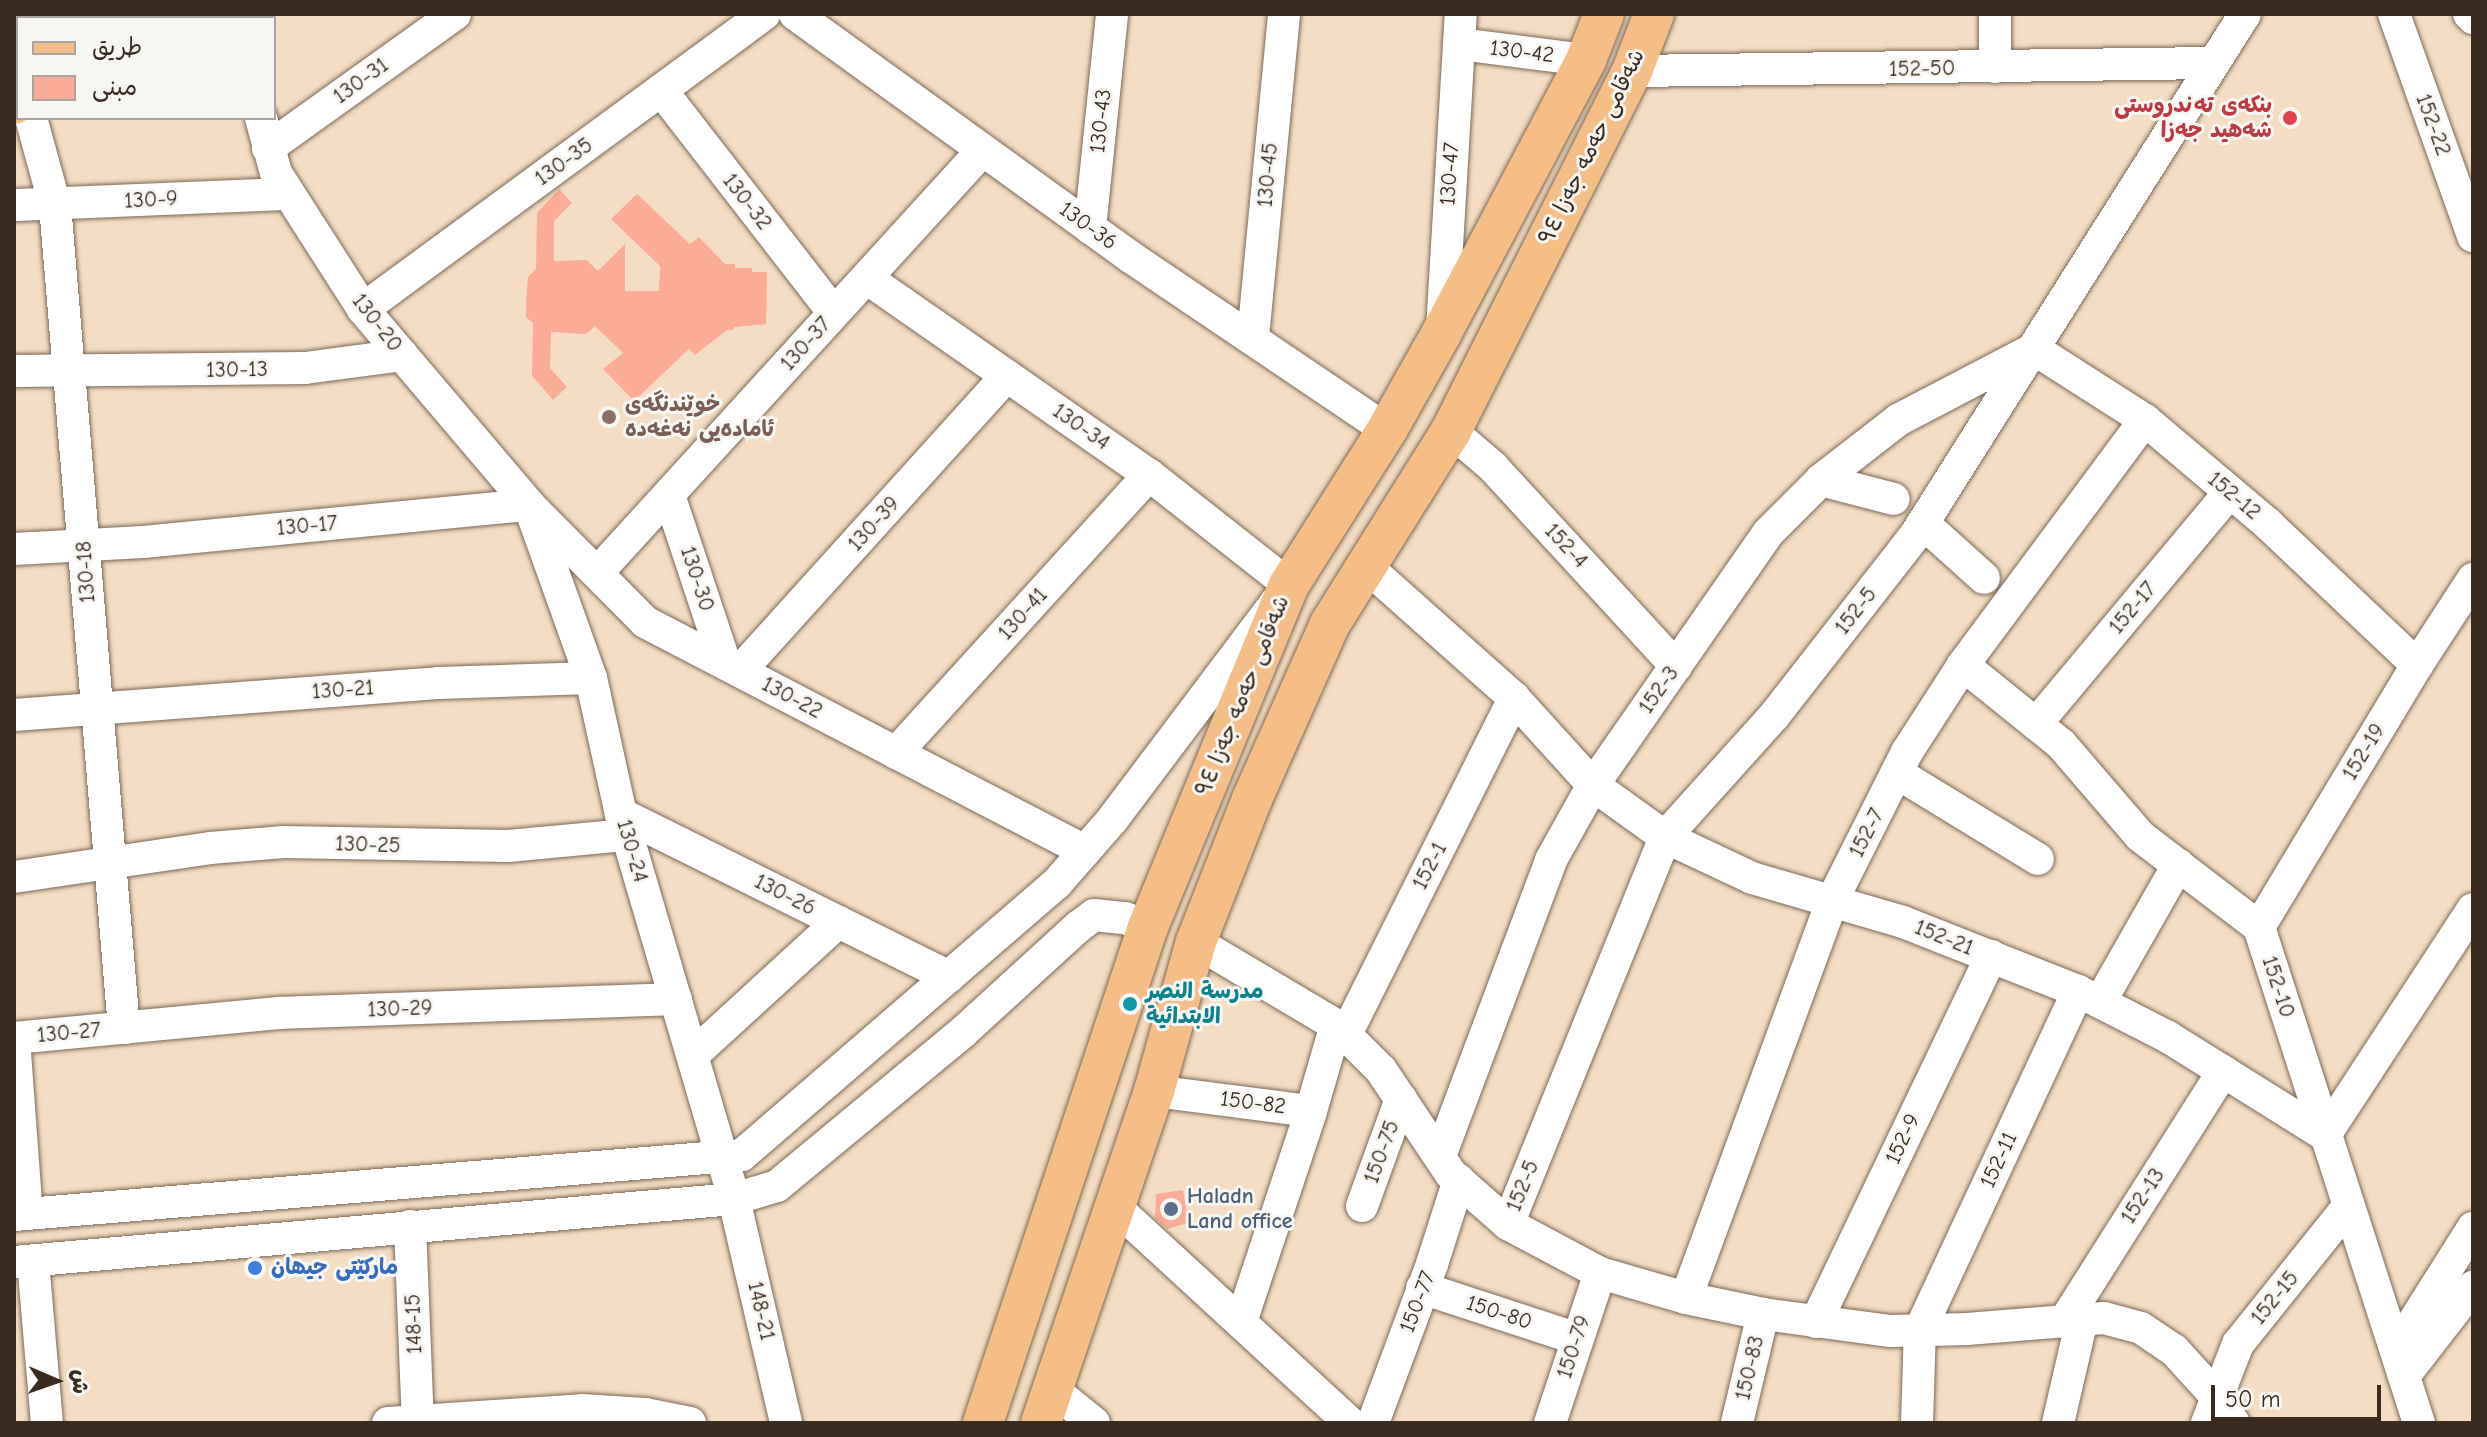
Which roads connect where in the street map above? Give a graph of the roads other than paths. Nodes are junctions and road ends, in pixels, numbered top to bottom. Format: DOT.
graph roads {
  1 [pos="455,14"];
  2 [pos="764,14"];
  3 [pos="795,14"];
  4 [pos="1112,14"];
  5 [pos="1284,14"];
  6 [pos="1604,14"];
  7 [pos="1654,14"];
  8 [pos="1995,14"];
  9 [pos="2245,14"];
  10 [pos="2394,14"];
  11 [pos="1460,29"];
  12 [pos="1586,60"];
  13 [pos="2213,63"];
  14 [pos="1995,67"];
  15 [pos="1632,71"];
  16 [pos="661,90"];
  17 [pos="32,120"];
  18 [pos="264,133"];
  19 [pos="982,151"];
  20 [pos="288,194"];
  21 [pos="14,205"];
  22 [pos="55,205"];
  23 [pos="1090,228"];
  24 [pos="2473,236"];
  25 [pos="867,278"];
  26 [pos="363,309"];
  27 [pos="834,313"];
  28 [pos="1441,334"];
  29 [pos="1253,337"];
  30 [pos="2034,349"];
  31 [pos="402,355"];
  32 [pos="14,371"];
  33 [pos="71,371"];
  34 [pos="1007,376"];
  35 [pos="2145,420"];
  36 [pos="1387,430"];
  37 [pos="1451,431"];
  38 [pos="1149,475"];
  39 [pos="1821,480"];
  40 [pos="2229,493"];
  41 [pos="669,495"];
  42 [pos="1894,499"];
  43 [pos="529,505"];
  44 [pos="1923,523"];
  45 [pos="84,545"];
  46 [pos="14,549"];
  47 [pos="1367,567"];
  48 [pos="597,573"];
  49 [pos="1984,578"];
  50 [pos="2473,579"];
  51 [pos="1289,585"];
  52 [pos="1963,665"];
  53 [pos="2417,665"];
  54 [pos="1676,666"];
  55 [pos="732,667"];
  56 [pos="591,678"];
  57 [pos="1514,698"];
  58 [pos="95,710"];
  59 [pos="14,715"];
  60 [pos="2036,724"];
  61 [pos="896,753"];
  62 [pos="1897,773"];
  63 [pos="1593,785"];
  64 [pos="624,824"];
  65 [pos="1665,837"];
  66 [pos="1085,851"];
  67 [pos="2038,859"];
  68 [pos="111,865"];
  69 [pos="2178,865"];
  70 [pos="14,877"];
  71 [pos="1832,901"];
  72 [pos="2473,909"];
  73 [pos="838,922"];
  74 [pos="1148,927"];
  75 [pos="2259,927"];
  76 [pos="1196,942"];
  77 [pos="1991,956"];
  78 [pos="949,977"];
  79 [pos="2089,997"];
  80 [pos="676,999"];
  81 [pos="124,1028"];
  82 [pos="1341,1030"];
  83 [pos="14,1038"];
  84 [pos="693,1055"];
  85 [pos="2223,1071"];
  86 [pos="1154,1091"];
  87 [pos="1401,1099"];
  88 [pos="1311,1111"];
  89 [pos="2325,1135"];
  90 [pos="723,1158"];
  91 [pos="1450,1168"];
  92 [pos="734,1199"];
  93 [pos="1114,1206"];
  94 [pos="1362,1206"];
  95 [pos="2347,1208"];
  96 [pos="20,1215"];
  97 [pos="1508,1224"];
  98 [pos="410,1226"];
  99 [pos="2473,1228"];
  100 [pos="24,1261"];
  101 [pos="1600,1273"];
  102 [pos="2473,1287"];
  103 [pos="1422,1288"];
  104 [pos="1028,1291"];
  105 [pos="1686,1298"];
  106 [pos="1079,1311"];
  107 [pos="1763,1314"];
  108 [pos="2073,1321"];
  109 [pos="1241,1322"];
  110 [pos="1816,1322"];
  111 [pos="1920,1330"];
  112 [pos="1575,1338"];
  113 [pos="2400,1362"];
  114 [pos="1047,1406"];
  115 [pos="2211,1409"];
  116 [pos="585,1417"];
  117 [pos="502,1421"];
  118 [pos="408,1422"];
  119 [pos="47,1423"];
  120 [pos="690,1423"];
  121 [pos="786,1423"];
  122 [pos="983,1423"];
  123 [pos="1094,1423"];
  124 [pos="1350,1423"];
  125 [pos="1373,1423"];
  126 [pos="1550,1423"];
  127 [pos="1737,1423"];
  128 [pos="1917,1423"];
  129 [pos="2058,1423"];
  130 [pos="2234,1423"];
  131 [pos="2419,1423"];
  1 -- 18 [label="street, 130-31"];
  2 -- 16 [label="street, 130-35"];
  3 -- 19 [label="street, 130-36"];
  4 -- 23 [label="street, 130-43"];
  5 -- 29 [label="street, 130-45"];
  6 -- 12 [label="main road, شەقامی حەمە جەزا ٩٤"];
  7 -- 15 [label="main road, شەقامی حەمە جەزا ٩٤"];
  8 -- 14 [label="street"];
  9 -- 13 [label="street, 152-5"];
  10 -- 24 [label="street, 152-22"];
  11 -- 12 [label="street, 130-42"];
  11 -- 28 [label="street, 130-47"];
  12 -- 28 [label="main road, شەقامی حەمە جەزا ٩٤"];
  13 -- 14 [label="street, 152-50"];
  13 -- 30 [label="street, 152-5"];
  14 -- 15 [label="street, 152-50"];
  15 -- 37 [label="main road, شەقامی حەمە جەزا ٩٤"];
  16 -- 26 [label="street, 130-35"];
  16 -- 27 [label="street, 130-32"];
  17 -- 22 [label="street, 130-18"];
  18 -- 20 [label="street, 130-20"];
  19 -- 23 [label="street, 130-36"];
  19 -- 25 [label="street, 130-37"];
  20 -- 22 [label="street, 130-9"];
  20 -- 26 [label="street, 130-20"];
  21 -- 22 [label="street, 130-9"];
  22 -- 33 [label="street, 130-18"];
  23 -- 29 [label="street, 130-36"];
  25 -- 27 [label="street, 130-37"];
  25 -- 34 [label="street, 130-34"];
  26 -- 31 [label="street, 130-20"];
  27 -- 41 [label="street, 130-37"];
  28 -- 36 [label="main road, شەقامی حەمە جەزا ٩٤"];
  29 -- 36 [label="street, 130-36"];
  30 -- 35 [label="street, 152-12"];
  30 -- 39 [label="street, 152-3"];
  30 -- 44 [label="street, 152-5"];
  31 -- 33 [label="street, 130-13"];
  31 -- 43 [label="street, 130-20"];
  32 -- 33 [label="street, 130-13"];
  33 -- 45 [label="street, 130-18"];
  34 -- 38 [label="street, 130-34"];
  34 -- 55 [label="street, 130-39"];
  35 -- 40 [label="street, 152-12"];
  35 -- 52 [label="street, 152-7"];
  36 -- 51 [label="main road, شەقامی حەمە جەزا ٩٤"];
  37 -- 47 [label="main road, شەقامی حەمە جەزا ٩٤"];
  37 -- 54 [label="street, 152-4"];
  38 -- 51 [label="street, 130-34"];
  38 -- 61 [label="street, 130-41"];
  39 -- 42 [label="street"];
  39 -- 54 [label="street, 152-3"];
  40 -- 53 [label="street, 152-12"];
  40 -- 60 [label="street, 152-17"];
  41 -- 48 [label="street, 130-37"];
  41 -- 55 [label="street, 130-30"];
  43 -- 45 [label="street, 130-17"];
  43 -- 48 [label="street, 130-22"];
  43 -- 56 [label="street, 130-24"];
  44 -- 49 [label="street"];
  44 -- 65 [label="street, 152-5"];
  45 -- 46 [label="street, 130-17"];
  45 -- 58 [label="street, 130-18"];
  47 -- 57 [label="street, 152-21"];
  47 -- 76 [label="main road, شەقامی حەمە جەزا ٩٤"];
  48 -- 55 [label="street, 130-22"];
  50 -- 53 [label="street, 152-19"];
  51 -- 66 [label="street"];
  51 -- 74 [label="main road, شەقامی حەمە جەزا ٩٤"];
  52 -- 60 [label="street, 152-10"];
  52 -- 62 [label="street, 152-7"];
  53 -- 75 [label="street, 152-19"];
  54 -- 63 [label="street, 152-3"];
  55 -- 61 [label="street, 130-22"];
  56 -- 58 [label="street, 130-21"];
  56 -- 64 [label="street, 130-24"];
  57 -- 63 [label="street, 152-21"];
  57 -- 82 [label="street, 152-1"];
  58 -- 59 [label="street, 130-21"];
  58 -- 68 [label="street, 130-18"];
  60 -- 69 [label="street, 152-10"];
  61 -- 66 [label="street, 130-22"];
  62 -- 67 [label="street"];
  62 -- 71 [label="street, 152-7"];
  63 -- 65 [label="street, 152-21"];
  63 -- 91 [label="street, 152-3"];
  64 -- 68 [label="street, 130-25"];
  64 -- 73 [label="street, 130-26"];
  64 -- 80 [label="street, 130-24"];
  65 -- 71 [label="street, 152-21"];
  65 -- 97 [label="street, 152-5"];
  66 -- 78 [label="street"];
  68 -- 70 [label="street, 130-25"];
  68 -- 81 [label="street, 130-18"];
  69 -- 75 [label="street, 152-10"];
  69 -- 79 [label="street, 152-11"];
  71 -- 77 [label="street, 152-21"];
  71 -- 105 [label="street, 152-7"];
  72 -- 89 [label="street"];
  73 -- 78 [label="street, 130-26"];
  73 -- 84 [label="street"];
  74 -- 92 [label="street"];
  74 -- 104 [label="main road, شەقامی حەمە جەزا ٩٤"];
  75 -- 89 [label="street, 152-10"];
  76 -- 82 [label="street"];
  76 -- 86 [label="main road, شەقامی حەمە جەزا ٩٤"];
  77 -- 79 [label="street, 152-21"];
  77 -- 110 [label="street, 152-9"];
  78 -- 90 [label="street"];
  79 -- 85 [label="street, 152-21"];
  79 -- 111 [label="street, 152-11"];
  80 -- 81 [label="street, 130-29"];
  80 -- 84 [label="street, 130-24"];
  81 -- 83 [label="street, 130-27"];
  82 -- 87 [label="street"];
  82 -- 88 [label="street, 150-82"];
  83 -- 96 [label="street"];
  84 -- 90 [label="street, 130-24"];
  85 -- 89 [label="street, 152-21"];
  85 -- 108 [label="street, 152-13"];
  86 -- 88 [label="street, 150-82"];
  86 -- 93 [label="main road, شەقامی حەمە جەزا ٩٤"];
  87 -- 91 [label="street"];
  87 -- 94 [label="street, 150-75"];
  88 -- 109 [label="street"];
  89 -- 95 [label="street, 152-10"];
  90 -- 92 [label="street, 130-24"];
  90 -- 96 [label="street"];
  91 -- 97 [label="street"];
  91 -- 103 [label="street, 150-77"];
  92 -- 98 [label="street"];
  92 -- 121 [label="street, 148-21"];
  93 -- 106 [label="main road, شەقامی حەمە جەزا ٩٤"];
  93 -- 109 [label="street"];
  95 -- 113 [label="street, 152-10"];
  95 -- 115 [label="street, 152-15"];
  97 -- 101 [label="street"];
  98 -- 100 [label="street"];
  98 -- 118 [label="street, 148-15"];
  99 -- 113 [label="street"];
  100 -- 119 [label="street"];
  101 -- 105 [label="street"];
  101 -- 112 [label="street, 150-79"];
  102 -- 113 [label="street"];
  103 -- 112 [label="street, 150-80"];
  103 -- 125 [label="street, 150-77"];
  104 -- 106 [label="main road"];
  104 -- 122 [label="main road, شەقامی حەمە جەزا ٩٤"];
  105 -- 107 [label="street"];
  106 -- 114 [label="main road, شەقامی حەمە جەزا ٩٤"];
  107 -- 110 [label="street"];
  107 -- 127 [label="street, 150-83"];
  108 -- 111 [label="street"];
  108 -- 115 [label="street"];
  108 -- 129 [label="street, 152-13"];
  109 -- 124 [label="street"];
  110 -- 111 [label="street"];
  111 -- 128 [label="street"];
  112 -- 126 [label="street, 150-79"];
  113 -- 131 [label="street, 152-10"];
  114 -- 123 [label="street"];
  115 -- 130 [label="street"];
  116 -- 117 [label="street"];
  116 -- 120 [label="street"];
  117 -- 118 [label="street"];
}
